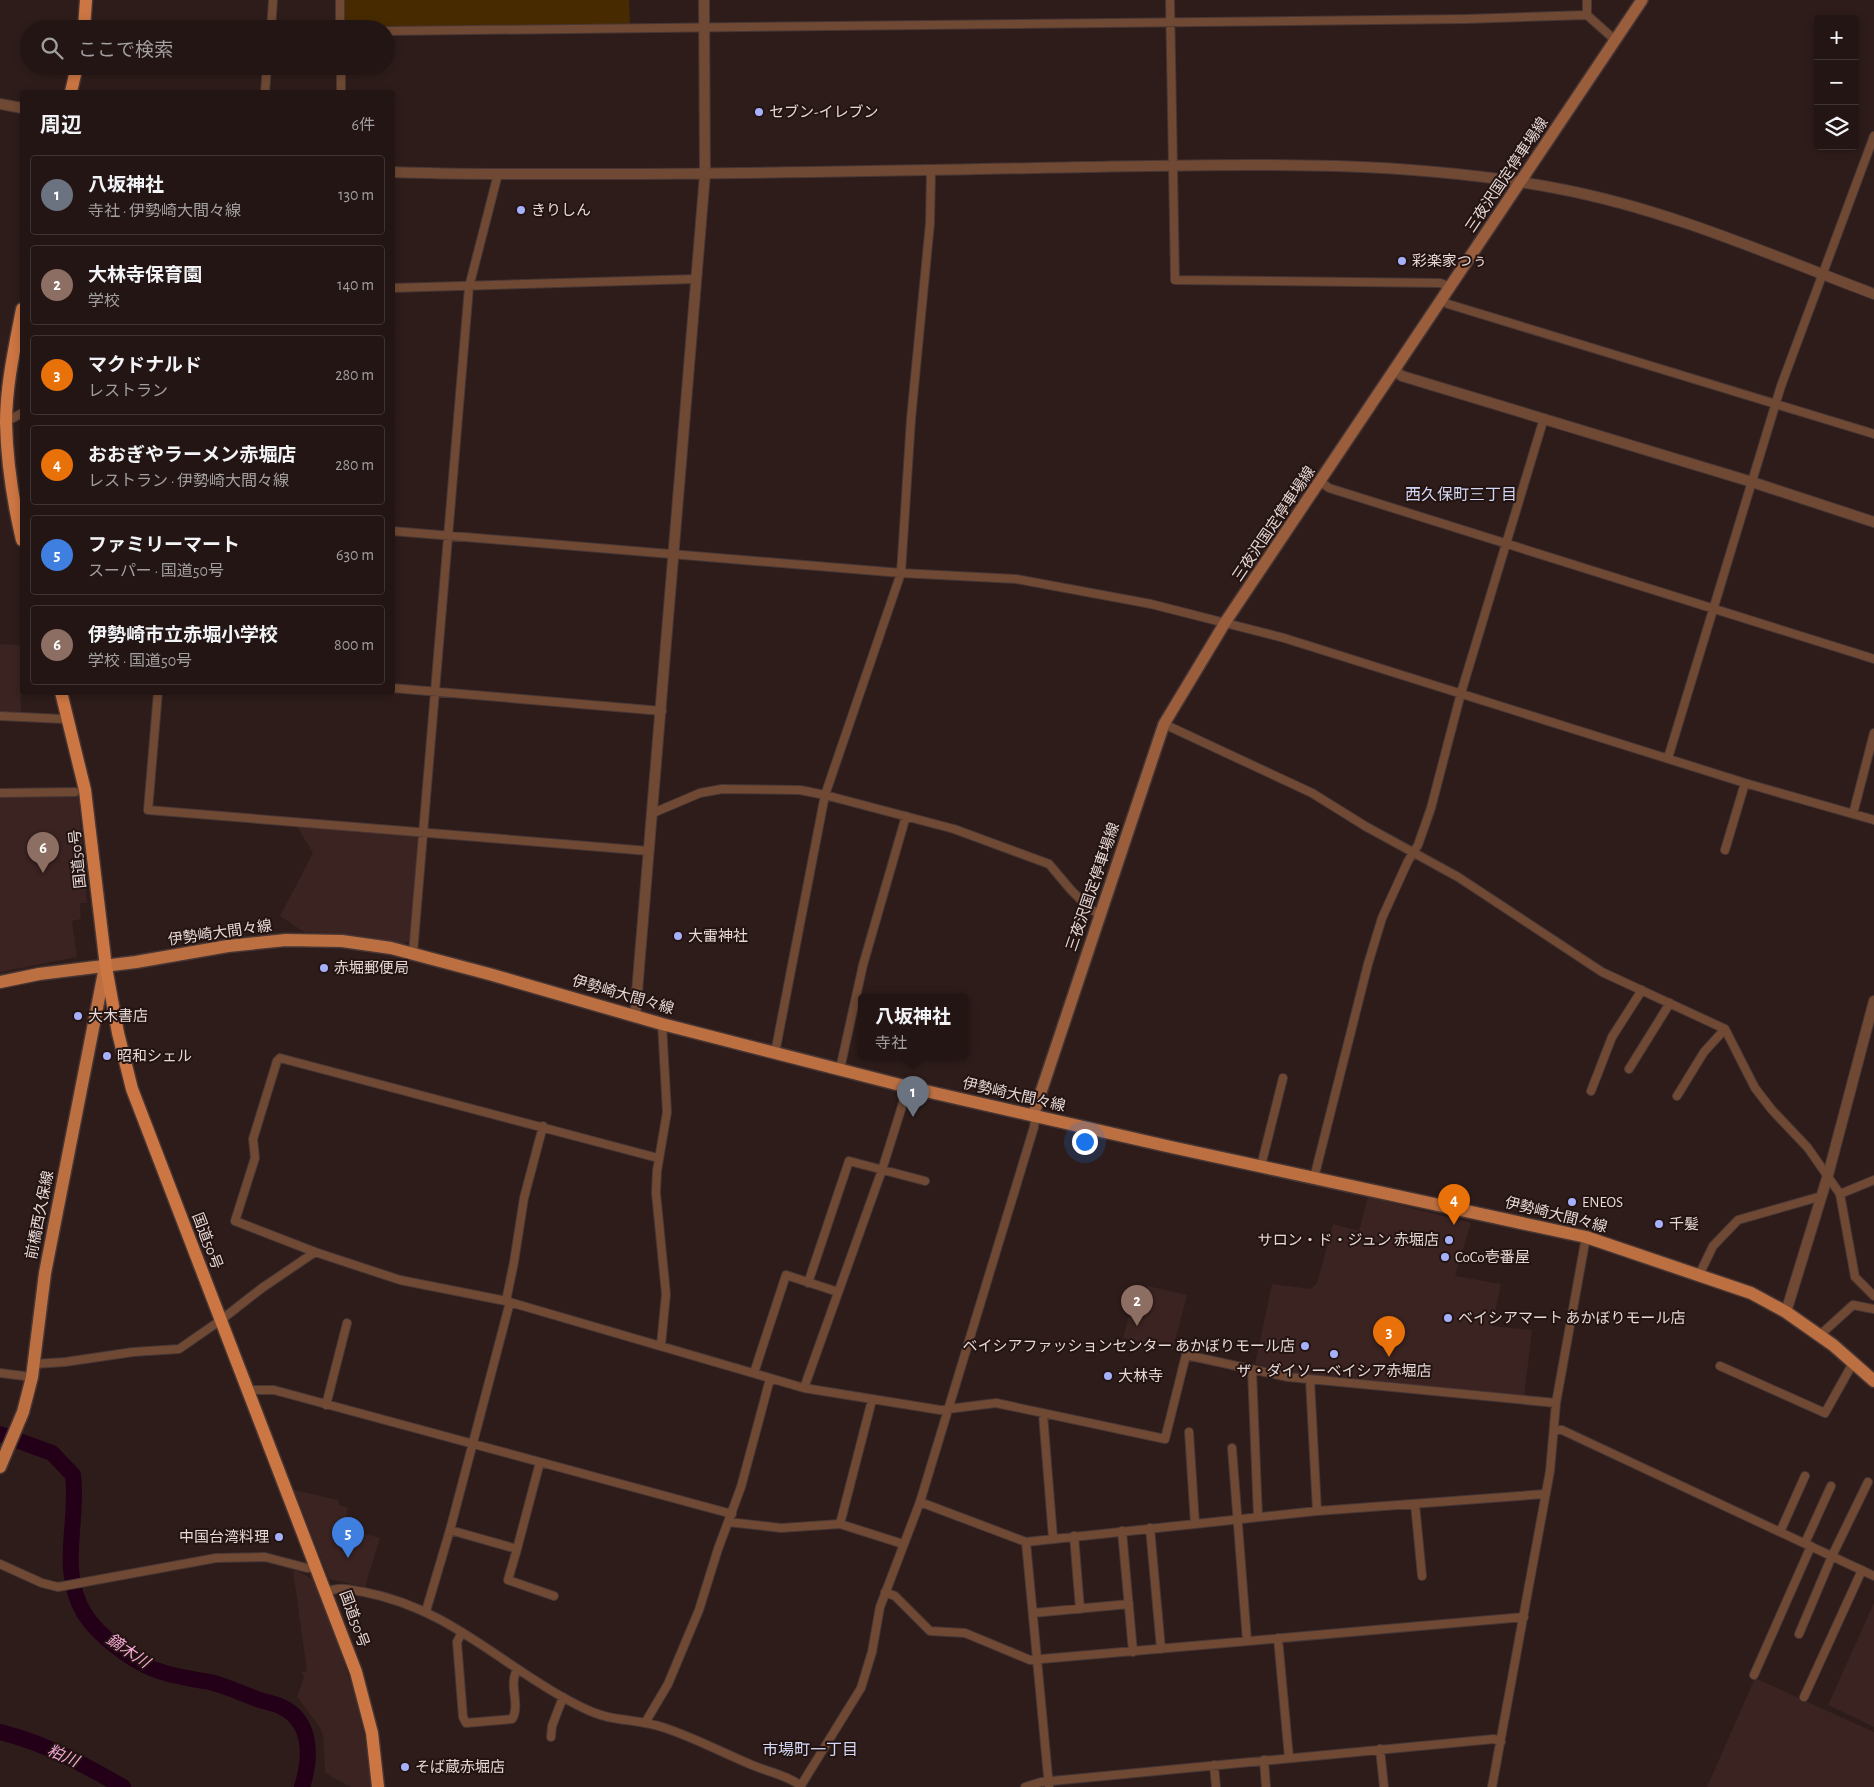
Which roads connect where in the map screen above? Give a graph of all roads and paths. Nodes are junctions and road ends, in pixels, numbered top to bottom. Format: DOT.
graph roads {
  1 [pos="86,0"];
  2 [pos="273,0"];
  3 [pos="340,0"];
  4 [pos="704,0"];
  5 [pos="1170,0"];
  6 [pos="1587,0"];
  7 [pos="1642,0"];
  8 [pos="1587,15"];
  9 [pos="85,20"];
  10 [pos="271,20"];
  11 [pos="340,20"];
  12 [pos="1171,21"];
  13 [pos="704,28"];
  14 [pos="395,31"];
  15 [pos="1615,40"];
  16 [pos="75,75"];
  17 [pos="266,75"];
  18 [pos="341,75"];
  19 [pos="71,90"];
  20 [pos="265,90"];
  21 [pos="341,90"];
  22 [pos="0,104"];
  23 [pos="20,108"];
  24 [pos="1874,136"];
  25 [pos="1174,166"];
  26 [pos="930,170"];
  27 [pos="395,172"];
  28 [pos="498,174"];
  29 [pos="705,174"];
  30 [pos="1519,182"];
  31 [pos="1823,274"];
  32 [pos="696,279"];
  33 [pos="469,287"];
  34 [pos="1450,287"];
  35 [pos="395,288"];
  36 [pos="1874,294"];
  37 [pos="1442,300"];
  38 [pos="20,320"];
  39 [pos="1395,371"];
  40 [pos="1775,404"];
  41 [pos="20,414"];
  42 [pos="1544,418"];
  43 [pos="6,422"];
  44 [pos="1874,434"];
  45 [pos="3,436"];
  46 [pos="1321,482"];
  47 [pos="1752,482"];
  48 [pos="18,501"];
  49 [pos="20,520"];
  50 [pos="1874,522"];
  51 [pos="395,532"];
  52 [pos="448,536"];
  53 [pos="1507,544"];
  54 [pos="675,556"];
  55 [pos="901,573"];
  56 [pos="1713,608"];
  57 [pos="1226,621"];
  58 [pos="1874,659"];
  59 [pos="395,688"];
  60 [pos="435,692"];
  61 [pos="1461,693"];
  62 [pos="62,695"];
  63 [pos="158,695"];
  64 [pos="662,711"];
  65 [pos="0,716"];
  66 [pos="63,719"];
  67 [pos="1164,724"];
  68 [pos="1874,733"];
  69 [pos="1668,758"];
  70 [pos="1745,783"];
  71 [pos="75,792"];
  72 [pos="0,793"];
  73 [pos="825,795"];
  74 [pos="654,813"];
  75 [pos="1853,814"];
  76 [pos="906,816"];
  77 [pos="1874,820"];
  78 [pos="422,832"];
  79 [pos="1725,850"];
  80 [pos="649,851"];
  81 [pos="1414,852"];
  82 [pos="1099,914"];
  83 [pos="413,953"];
  84 [pos="106,967"];
  85 [pos="0,982"];
  86 [pos="1642,990"];
  87 [pos="1874,1001"];
  88 [pos="1670,1002"];
  89 [pos="1872,1012"];
  90 [pos="635,1016"];
  91 [pos="662,1024"];
  92 [pos="1725,1028"];
  93 [pos="776,1053"];
  94 [pos="840,1068"];
  95 [pos="1629,1068"];
  96 [pos="1283,1078"];
  97 [pos="908,1086"];
  98 [pos="1591,1091"];
  99 [pos="1677,1096"];
  100 [pos="1032,1116"];
  101 [pos="543,1126"];
  102 [pos="658,1158"];
  103 [pos="1262,1166"];
  104 [pos="882,1170"];
  105 [pos="1828,1174"];
  106 [pos="1314,1178"];
  107 [pos="1874,1180"];
  108 [pos="925,1181"];
  109 [pos="1840,1194"];
  110 [pos="1822,1196"];
  111 [pos="1586,1237"];
  112 [pos="315,1252"];
  113 [pos="1699,1274"];
  114 [pos="808,1283"];
  115 [pos="838,1292"];
  116 [pos="1874,1296"];
  117 [pos="508,1301"];
  118 [pos="1874,1309"];
  119 [pos="1786,1312"];
  120 [pos="221,1320"];
  121 [pos="347,1323"];
  122 [pos="1820,1335"];
  123 [pos="661,1346"];
  124 [pos="1853,1362"];
  125 [pos="34,1364"];
  126 [pos="1720,1366"];
  127 [pos="1252,1370"];
  128 [pos="0,1373"];
  129 [pos="754,1373"];
  130 [pos="32,1377"];
  131 [pos="770,1379"];
  132 [pos="1310,1380"];
  133 [pos="1874,1381"];
  134 [pos="804,1388"];
  135 [pos="248,1390"];
  136 [pos="872,1400"];
  137 [pos="1556,1403"];
  138 [pos="326,1405"];
  139 [pos="947,1409"];
  140 [pos="1043,1414"];
  141 [pos="1555,1430"];
  142 [pos="1189,1432"];
  143 [pos="473,1444"];
  144 [pos="1232,1448"];
  145 [pos="6,1449"];
  146 [pos="540,1462"];
  147 [pos="0,1467"];
  148 [pos="1805,1476"];
  149 [pos="1868,1482"];
  150 [pos="1832,1486"];
  151 [pos="1545,1494"];
  152 [pos="920,1502"];
  153 [pos="1415,1504"];
  154 [pos="1317,1512"];
  155 [pos="732,1514"];
  156 [pos="1258,1517"];
  157 [pos="1238,1520"];
  158 [pos="728,1522"];
  159 [pos="840,1524"];
  160 [pos="1195,1524"];
  161 [pos="1150,1528"];
  162 [pos="450,1530"];
  163 [pos="1122,1531"];
  164 [pos="1780,1532"];
  165 [pos="1074,1536"];
  166 [pos="1052,1538"];
  167 [pos="1026,1542"];
  168 [pos="903,1544"];
  169 [pos="1808,1545"];
  170 [pos="517,1549"];
  171 [pos="1832,1556"];
  172 [pos="0,1564"];
  173 [pos="317,1567"];
  174 [pos="1862,1570"];
  175 [pos="1422,1576"];
  176 [pos="1874,1576"];
  177 [pos="327,1592"];
  178 [pos="885,1592"];
  179 [pos="554,1596"];
  180 [pos="1129,1604"];
  181 [pos="1080,1608"];
  182 [pos="426,1611"];
  183 [pos="1033,1613"];
  184 [pos="1524,1617"];
  185 [pos="462,1632"];
  186 [pos="1800,1634"];
  187 [pos="1278,1638"];
  188 [pos="1247,1641"];
  189 [pos="1161,1649"];
  190 [pos="1134,1652"];
  191 [pos="1037,1660"];
  192 [pos="518,1670"];
  193 [pos="1754,1675"];
  194 [pos="1804,1697"];
  195 [pos="563,1698"];
  196 [pos="645,1723"];
  197 [pos="551,1737"];
  198 [pos="1501,1742"];
  199 [pos="1380,1749"];
  200 [pos="1289,1758"];
  201 [pos="1264,1760"];
  202 [pos="1214,1765"];
  203 [pos="1049,1784"];
  204 [pos="800,1786"];
  205 [pos="378,1787"];
  206 [pos="1025,1787"];
  207 [pos="1216,1787"];
  208 [pos="1266,1787"];
  209 [pos="1384,1787"];
  210 [pos="1492,1787"];
  1 -- 9 [label="highway"];
  2 -- 10 [label="street"];
  3 -- 11 [label="street"];
  4 -- 13 [label="street"];
  5 -- 12 [label="street"];
  6 -- 8 [label="street"];
  7 -- 15 [label="main road, 三夜沢国定停車場線"];
  8 -- 12 [label="street"];
  8 -- 15 [label="street"];
  12 -- 13 [label="street"];
  12 -- 25 [label="street"];
  13 -- 14 [label="street"];
  13 -- 29 [label="street"];
  15 -- 30 [label="main road, 三夜沢国定停車場線"];
  16 -- 19 [label="highway"];
  17 -- 20 [label="street"];
  18 -- 21 [label="street"];
  22 -- 23 [label="street"];
  24 -- 31 [label="street"];
  25 -- 26 [label="street"];
  25 -- 30 [label="street"];
  25 -- 34 [label="street"];
  26 -- 29 [label="street"];
  26 -- 55 [label="street"];
  27 -- 28 [label="street"];
  28 -- 29 [label="street"];
  28 -- 33 [label="street"];
  29 -- 32 [label="street"];
  30 -- 31 [label="street"];
  30 -- 34 [label="main road, 三夜沢国定停車場線"];
  31 -- 36 [label="street"];
  31 -- 40 [label="street"];
  32 -- 33 [label="street"];
  32 -- 54 [label="street"];
  33 -- 35 [label="street"];
  33 -- 52 [label="street"];
  34 -- 37 [label="main road, 三夜沢国定停車場線"];
  37 -- 39 [label="main road, 三夜沢国定停車場線"];
  37 -- 40 [label="street"];
  38 -- 43 [label="highway"];
  39 -- 42 [label="street"];
  39 -- 46 [label="main road, 三夜沢国定停車場線"];
  40 -- 44 [label="street"];
  40 -- 47 [label="street"];
  41 -- 43 [label="street"];
  42 -- 47 [label="street"];
  42 -- 53 [label="street"];
  43 -- 45 [label="highway"];
  45 -- 48 [label="highway"];
  46 -- 53 [label="street"];
  46 -- 57 [label="main road, 三夜沢国定停車場線"];
  47 -- 50 [label="street"];
  47 -- 56 [label="street"];
  48 -- 49 [label="highway"];
  51 -- 52 [label="street"];
  52 -- 54 [label="street"];
  52 -- 60 [label="street"];
  53 -- 56 [label="street"];
  53 -- 61 [label="street"];
  54 -- 55 [label="street"];
  54 -- 64 [label="street"];
  55 -- 57 [label="street"];
  55 -- 73 [label="street"];
  56 -- 58 [label="street"];
  56 -- 69 [label="street"];
  57 -- 61 [label="street"];
  57 -- 67 [label="main road, 三夜沢国定停車場線"];
  59 -- 60 [label="street"];
  60 -- 64 [label="street"];
  60 -- 78 [label="street"];
  61 -- 69 [label="street"];
  61 -- 81 [label="street"];
  62 -- 84 [label="highway, 国道50号"];
  63 -- 78 [label="street"];
  64 -- 74 [label="street"];
  65 -- 66 [label="street"];
  67 -- 81 [label="street"];
  67 -- 82 [label="main road, 三夜沢国定停車場線"];
  68 -- 75 [label="street"];
  69 -- 70 [label="street"];
  70 -- 75 [label="street"];
  70 -- 79 [label="street"];
  71 -- 72 [label="street"];
  73 -- 74 [label="street"];
  73 -- 76 [label="street"];
  73 -- 93 [label="street"];
  74 -- 80 [label="street"];
  75 -- 77 [label="street"];
  76 -- 82 [label="street"];
  76 -- 94 [label="street"];
  78 -- 80 [label="street"];
  78 -- 83 [label="street"];
  80 -- 90 [label="street"];
  81 -- 86 [label="street"];
  81 -- 106 [label="street"];
  82 -- 100 [label="main road, 三夜沢国定停車場線"];
  83 -- 84 [label="main road, 伊勢崎大間々線"];
  83 -- 90 [label="main road, 伊勢崎大間々線"];
  84 -- 85 [label="main road, 伊勢崎大間々線"];
  84 -- 120 [label="highway, 国道50号"];
  84 -- 125 [label="main road, 前橋西久保線"];
  86 -- 88 [label="street"];
  86 -- 98 [label="street"];
  87 -- 89 [label="street"];
  88 -- 92 [label="street"];
  88 -- 95 [label="street"];
  89 -- 105 [label="street"];
  90 -- 91 [label="main road, 伊勢崎大間々線"];
  91 -- 93 [label="main road, 伊勢崎大間々線"];
  91 -- 102 [label="street"];
  92 -- 99 [label="street"];
  92 -- 105 [label="street"];
  93 -- 94 [label="main road, 伊勢崎大間々線"];
  94 -- 97 [label="main road, 伊勢崎大間々線"];
  96 -- 103 [label="street"];
  97 -- 100 [label="main road, 伊勢崎大間々線"];
  97 -- 104 [label="street"];
  100 -- 103 [label="main road, 伊勢崎大間々線"];
  100 -- 139 [label="street"];
  101 -- 102 [label="street"];
  101 -- 112 [label="street"];
  101 -- 117 [label="street"];
  102 -- 123 [label="street"];
  103 -- 106 [label="main road, 伊勢崎大間々線"];
  104 -- 108 [label="street"];
  104 -- 114 [label="street"];
  104 -- 115 [label="street"];
  105 -- 109 [label="street"];
  105 -- 110 [label="street"];
  106 -- 111 [label="main road, 伊勢崎大間々線"];
  107 -- 109 [label="street"];
  109 -- 116 [label="street"];
  110 -- 113 [label="street"];
  110 -- 119 [label="street"];
  111 -- 113 [label="main road, 伊勢崎大間々線"];
  111 -- 137 [label="street"];
  112 -- 117 [label="street"];
  112 -- 120 [label="street"];
  113 -- 119 [label="main road, 伊勢崎大間々線"];
  114 -- 115 [label="street"];
  114 -- 129 [label="street"];
  115 -- 134 [label="street"];
  117 -- 123 [label="street"];
  117 -- 143 [label="street"];
  118 -- 122 [label="street"];
  119 -- 122 [label="main road, 伊勢崎大間々線"];
  120 -- 125 [label="street"];
  120 -- 135 [label="highway, 国道50号"];
  121 -- 138 [label="street"];
  122 -- 124 [label="main road, 伊勢崎大間々線"];
  123 -- 129 [label="street"];
  124 -- 126 [label="street"];
  124 -- 133 [label="main road, 伊勢崎大間々線"];
  125 -- 130 [label="main road, 前橋西久保線"];
  127 -- 132 [label="street"];
  127 -- 140 [label="street"];
  127 -- 156 [label="street"];
  128 -- 130 [label="street"];
  129 -- 131 [label="street"];
  130 -- 145 [label="main road, 前橋西久保線"];
  131 -- 134 [label="street"];
  131 -- 155 [label="street"];
  132 -- 137 [label="street"];
  132 -- 154 [label="street"];
  134 -- 136 [label="street"];
  135 -- 138 [label="street"];
  135 -- 173 [label="highway, 国道50号"];
  136 -- 139 [label="street"];
  136 -- 159 [label="street"];
  137 -- 141 [label="street"];
  138 -- 143 [label="street"];
  139 -- 140 [label="street"];
  139 -- 152 [label="street"];
  140 -- 166 [label="street"];
  141 -- 151 [label="street"];
  141 -- 164 [label="street"];
  142 -- 160 [label="street"];
  143 -- 146 [label="street"];
  143 -- 162 [label="street"];
  144 -- 157 [label="street"];
  145 -- 147 [label="main road, 前橋西久保線"];
  146 -- 155 [label="street"];
  146 -- 170 [label="street"];
  148 -- 164 [label="street"];
  149 -- 171 [label="street"];
  150 -- 169 [label="street"];
  151 -- 153 [label="street"];
  151 -- 184 [label="street"];
  152 -- 167 [label="street"];
  152 -- 168 [label="street"];
  153 -- 154 [label="street"];
  153 -- 175 [label="street"];
  154 -- 156 [label="street"];
  155 -- 158 [label="street"];
  156 -- 157 [label="street"];
  157 -- 160 [label="street"];
  157 -- 188 [label="street"];
  158 -- 159 [label="street"];
  158 -- 196 [label="street"];
  159 -- 168 [label="street"];
  160 -- 161 [label="street"];
  161 -- 163 [label="street"];
  161 -- 189 [label="street"];
  162 -- 170 [label="street"];
  162 -- 182 [label="street"];
  163 -- 165 [label="street"];
  163 -- 180 [label="street"];
  164 -- 169 [label="street"];
  165 -- 166 [label="street"];
  165 -- 181 [label="street"];
  166 -- 167 [label="street"];
  167 -- 183 [label="street"];
  168 -- 178 [label="street"];
  169 -- 171 [label="street"];
  169 -- 193 [label="street"];
  170 -- 179 [label="street"];
  171 -- 174 [label="street"];
  171 -- 186 [label="street"];
  172 -- 173 [label="street"];
  173 -- 177 [label="highway, 国道50号"];
  174 -- 176 [label="street"];
  174 -- 194 [label="street"];
  177 -- 182 [label="street"];
  177 -- 205 [label="highway, 国道50号"];
  178 -- 191 [label="street"];
  178 -- 204 [label="street"];
  180 -- 181 [label="street"];
  180 -- 190 [label="street"];
  181 -- 183 [label="street"];
  182 -- 185 [label="street"];
  183 -- 191 [label="street"];
  184 -- 187 [label="street"];
  184 -- 198 [label="street"];
  185 -- 192 [label="street"];
  185 -- 192 [label="street"];
  187 -- 188 [label="street"];
  187 -- 200 [label="street"];
  188 -- 189 [label="street"];
  189 -- 190 [label="street"];
  190 -- 191 [label="street"];
  191 -- 203 [label="street"];
  192 -- 195 [label="street"];
  195 -- 196 [label="street"];
  195 -- 197 [label="street"];
  196 -- 204 [label="street"];
  198 -- 199 [label="street"];
  198 -- 210 [label="street"];
  199 -- 200 [label="street"];
  199 -- 209 [label="street"];
  200 -- 201 [label="street"];
  201 -- 202 [label="street"];
  201 -- 208 [label="street"];
  202 -- 203 [label="street"];
  202 -- 207 [label="street"];
  203 -- 206 [label="street"];
}
